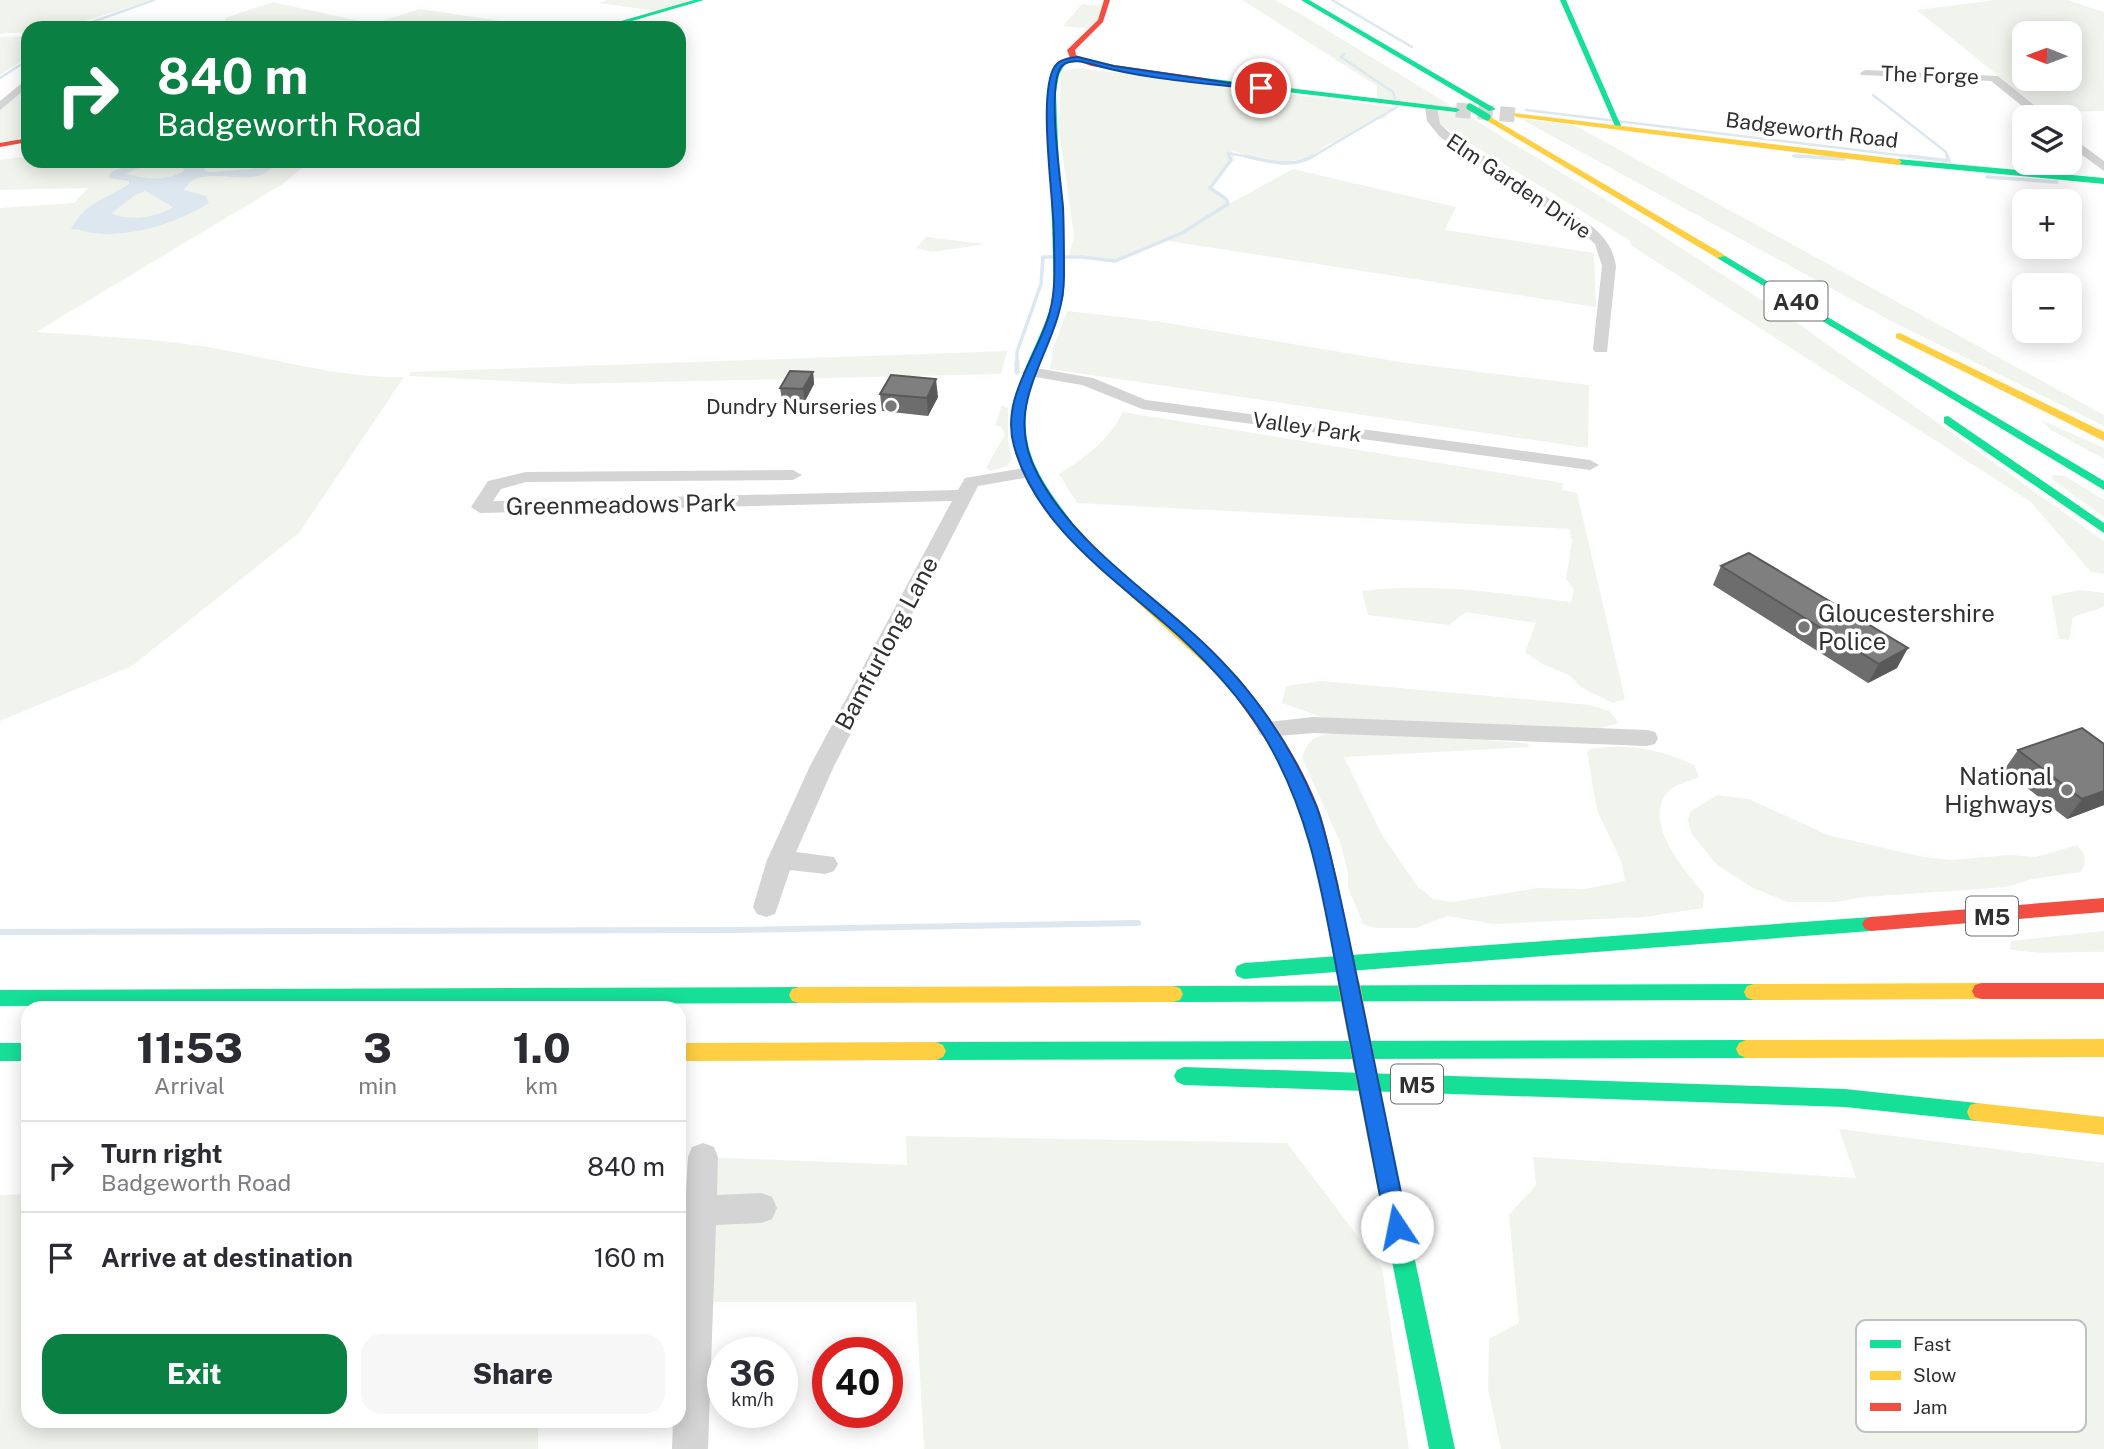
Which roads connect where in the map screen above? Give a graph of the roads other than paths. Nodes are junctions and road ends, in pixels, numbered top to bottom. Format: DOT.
graph roads {
  1 [pos="701,0"];
  2 [pos="1107,0"];
  3 [pos="1290,0"];
  4 [pos="1304,0"];
  5 [pos="1563,0"];
  6 [pos="625,21"];
  7 [pos="1078,59"];
  8 [pos="1865,73"];
  9 [pos="21,88"];
  10 [pos="2028,105"];
  11 [pos="0,107"];
  12 [pos="1431,107"];
  13 [pos="1463,108"];
  14 [pos="1490,113"];
  15 [pos="1512,117"];
  16 [pos="1619,126"];
  17 [pos="21,141"];
  18 [pos="0,145"];
  19 [pos="2082,150"];
  20 [pos="1555,157"];
  21 [pos="2104,167"];
  22 [pos="2104,181"];
  23 [pos="1703,232"];
  24 [pos="1784,275"];
  25 [pos="1880,326"];
  26 [pos="1601,349"];
  27 [pos="1861,359"];
  28 [pos="1030,372"];
  29 [pos="1929,406"];
  30 [pos="2104,437"];
  31 [pos="1590,465"];
  32 [pos="2104,467"];
  33 [pos="1030,472"];
  34 [pos="793,475"];
  35 [pos="2104,486"];
  36 [pos="963,495"];
  37 [pos="2104,529"];
  38 [pos="1268,729"];
  39 [pos="1647,738"];
  40 [pos="780,860"];
  41 [pos="825,864"];
  42 [pos="2104,905"];
  43 [pos="766,907"];
  44 [pos="1233,972"];
  45 [pos="1139,978"];
  46 [pos="2104,991"];
  47 [pos="855,996"];
  48 [pos="0,998"];
  49 [pos="2104,1048"];
  50 [pos="0,1052"];
  51 [pos="21,1052"];
  52 [pos="686,1052"];
  53 [pos="728,1053"];
  54 [pos="1000,1067"];
  55 [pos="1163,1076"];
  56 [pos="2104,1126"];
  57 [pos="703,1157"];
  58 [pos="761,1208"];
  59 [pos="701,1211"];
  60 [pos="690,1449"];
  61 [pos="1442,1449"];
  1 -- 6 [label="main road"];
  2 -- 7 [label="main road"];
  3 -- 13 [label="main road, A40"];
  4 -- 14 [label="main road, A40"];
  5 -- 16 [label="main road"];
  7 -- 12 [label="main road"];
  7 -- 28 [label="main road"];
  8 -- 10 [label="street, The Forge"];
  9 -- 11 [label="street"];
  12 -- 13 [label="main road"];
  12 -- 26 [label="street, Elm Garden Drive"];
  13 -- 14 [label="main road, A40, bridge"];
  14 -- 15 [label="main road, A40"];
  14 -- 20 [label="main road, A40"];
  15 -- 16 [label="main road, Badgeworth Road"];
  15 -- 23 [label="main road, A40"];
  16 -- 22 [label="main road, Badgeworth Road"];
  17 -- 18 [label="main road"];
  19 -- 21 [label="street"];
  20 -- 27 [label="main road"];
  20 -- 35 [label="main road, A40"];
  23 -- 24 [label="main road"];
  23 -- 32 [label="main road, A40"];
  25 -- 30 [label="main road"];
  28 -- 31 [label="street, Valley Park"];
  28 -- 33 [label="main road"];
  29 -- 37 [label="main road"];
  33 -- 36 [label="street, Bamfurlong Lane"];
  33 -- 38 [label="main road"];
  34 -- 36 [label="street, Greenmeadows Park"];
  36 -- 40 [label="street, Bamfurlong Lane"];
  38 -- 39 [label="street"];
  38 -- 61 [label="main road, bridge"];
  40 -- 41 [label="street"];
  40 -- 43 [label="street, Bamfurlong Lane"];
  42 -- 44 [label="main road, M5"];
  45 -- 47 [label="main road"];
  46 -- 47 [label="main road"];
  47 -- 48 [label="main road"];
  49 -- 53 [label="main road, M5"];
  50 -- 51 [label="main road"];
  52 -- 53 [label="main road, M5"];
  53 -- 54 [label="main road, M5"];
  55 -- 56 [label="main road, M5"];
  57 -- 59 [label="street"];
  58 -- 59 [label="street"];
  59 -- 60 [label="street"];
}
